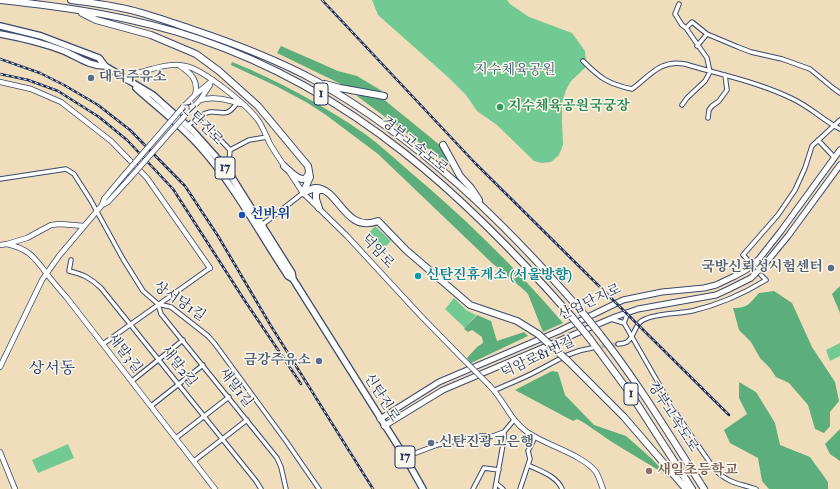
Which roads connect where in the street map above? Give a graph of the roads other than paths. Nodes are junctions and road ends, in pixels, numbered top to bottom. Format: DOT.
graph roads {
  1 [pos="0,0"];
  2 [pos="71,0"];
  3 [pos="679,4"];
  4 [pos="75,10"];
  5 [pos="0,26"];
  6 [pos="686,28"];
  7 [pos="0,34"];
  8 [pos="707,34"];
  9 [pos="697,46"];
  10 [pos="583,61"];
  11 [pos="178,64"];
  12 [pos="105,66"];
  13 [pos="710,72"];
  14 [pos="725,75"];
  15 [pos="213,80"];
  16 [pos="128,81"];
  17 [pos="0,82"];
  18 [pos="316,82"];
  19 [pos="840,93"];
  20 [pos="195,95"];
  21 [pos="384,96"];
  22 [pos="200,100"];
  23 [pos="237,103"];
  24 [pos="243,105"];
  25 [pos="682,105"];
  26 [pos="199,117"];
  27 [pos="708,118"];
  28 [pos="840,120"];
  29 [pos="188,125"];
  30 [pos="834,126"];
  31 [pos="840,129"];
  32 [pos="267,137"];
  33 [pos="818,140"];
  34 [pos="443,145"];
  35 [pos="230,150"];
  36 [pos="840,150"];
  37 [pos="834,157"];
  38 [pos="840,165"];
  39 [pos="284,166"];
  40 [pos="226,168"];
  41 [pos="309,168"];
  42 [pos="0,178"];
  43 [pos="322,190"];
  44 [pos="303,193"];
  45 [pos="102,205"];
  46 [pos="319,208"];
  47 [pos="484,208"];
  48 [pos="97,211"];
  49 [pos="84,226"];
  50 [pos="260,227"];
  51 [pos="7,244"];
  52 [pos="0,245"];
  53 [pos="747,259"];
  54 [pos="71,260"];
  55 [pos="210,268"];
  56 [pos="46,273"];
  57 [pos="761,275"];
  58 [pos="158,304"];
  59 [pos="628,312"];
  60 [pos="610,319"];
  61 [pos="624,323"];
  62 [pos="130,324"];
  63 [pos="631,337"];
  64 [pos="183,340"];
  65 [pos="103,344"];
  66 [pos="618,344"];
  67 [pos="592,348"];
  68 [pos="158,360"];
  69 [pos="203,365"];
  70 [pos="0,367"];
  71 [pos="132,381"];
  72 [pos="178,385"];
  73 [pos="495,390"];
  74 [pos="228,397"];
  75 [pos="151,406"];
  76 [pos="204,417"];
  77 [pos="380,419"];
  78 [pos="247,420"];
  79 [pos="514,420"];
  80 [pos="384,426"];
  81 [pos="504,432"];
  82 [pos="535,437"];
  83 [pos="176,438"];
  84 [pos="222,440"];
  85 [pos="0,452"];
  86 [pos="405,457"];
  87 [pos="194,461"];
  88 [pos="528,465"];
  89 [pos="499,470"];
  90 [pos="497,484"];
  91 [pos="15,489"];
  92 [pos="216,489"];
  93 [pos="261,489"];
  94 [pos="286,489"];
  95 [pos="319,489"];
  96 [pos="423,489"];
  97 [pos="473,489"];
  98 [pos="495,489"];
  99 [pos="503,489"];
  100 [pos="520,489"];
  101 [pos="562,489"];
  102 [pos="603,489"];
  103 [pos="686,489"];
  104 [pos="692,489"];
  105 [pos="704,489"];
  106 [pos="756,489"];
  1 -- 4 [label="highway, 경부고속도로 / 1"];
  2 -- 18 [label="highway, 경부고속도로 / 1"];
  3 -- 6 [label="street"];
  4 -- 41 [label="highway"];
  4 -- 104 [label="highway, 경부고속도로 / 1, bridge"];
  5 -- 12 [label="main road, 신탄진로 / 17"];
  6 -- 8 [label="street"];
  6 -- 9 [label="street"];
  7 -- 12 [label="main road, 신탄진로 / 17"];
  8 -- 9 [label="street"];
  8 -- 19 [label="street"];
  9 -- 13 [label="street"];
  10 -- 13 [label="street"];
  11 -- 15 [label="street, 덕암로"];
  11 -- 16 [label="street, 덕암로"];
  11 -- 20 [label="street"];
  12 -- 16 [label="main road, 신탄진로 / 17"];
  13 -- 14 [label="street"];
  13 -- 25 [label="street"];
  14 -- 27 [label="street"];
  14 -- 30 [label="street"];
  15 -- 20 [label="street"];
  15 -- 22 [label="street"];
  15 -- 24 [label="street, 덕암로"];
  16 -- 29 [label="main road, 신탄진로 / 17"];
  16 -- 50 [label="main road, 신탄진로 / 17"];
  17 -- 55 [label="street"];
  18 -- 21 [label="highway"];
  18 -- 47 [label="highway, 경부고속도로 / 1"];
  20 -- 45 [label="street, bridge"];
  22 -- 23 [label="street"];
  22 -- 45 [label="street, bridge"];
  23 -- 24 [label="street"];
  23 -- 26 [label="street"];
  24 -- 32 [label="street, 덕암로"];
  26 -- 29 [label="street"];
  26 -- 35 [label="street"];
  28 -- 30 [label="street"];
  29 -- 40 [label="main road, 신탄진로 / 17"];
  30 -- 31 [label="street"];
  30 -- 33 [label="street"];
  32 -- 35 [label="street"];
  32 -- 39 [label="street, 덕암로"];
  33 -- 37 [label="street"];
  33 -- 53 [label="street"];
  34 -- 47 [label="highway"];
  35 -- 40 [label="street"];
  36 -- 37 [label="main road, 산업단지로"];
  37 -- 77 [label="main road, 산업단지로"];
  38 -- 59 [label="main road, 산업단지로"];
  39 -- 41 [label="highway"];
  39 -- 44 [label="street, 덕암로"];
  40 -- 50 [label="main road, 신탄진로 / 17"];
  41 -- 44 [label="highway"];
  42 -- 48 [label="street, 상서당1길"];
  43 -- 44 [label="highway"];
  43 -- 46 [label="highway"];
  43 -- 103 [label="highway, bridge"];
  44 -- 46 [label="street, 덕암로"];
  44 -- 50 [label="street"];
  45 -- 48 [label="street"];
  46 -- 73 [label="street, 덕암로, bridge"];
  47 -- 105 [label="highway, 경부고속도로 / 1, bridge"];
  48 -- 49 [label="street"];
  48 -- 58 [label="street, 상서당1길"];
  49 -- 51 [label="street"];
  49 -- 56 [label="street"];
  50 -- 77 [label="main road, 신탄진로 / 17"];
  51 -- 52 [label="street"];
  51 -- 56 [label="street, 새말3길"];
  54 -- 62 [label="street, 새말2길"];
  55 -- 58 [label="street"];
  56 -- 65 [label="street, 새말3길"];
  56 -- 70 [label="street"];
  57 -- 63 [label="street"];
  58 -- 62 [label="street"];
  58 -- 64 [label="street, 새말1길"];
  58 -- 95 [label="street, 상서당1길"];
  59 -- 60 [label="main road, 산업단지로"];
  59 -- 61 [label="street"];
  60 -- 61 [label="street"];
  60 -- 80 [label="main road, 산업단지로"];
  61 -- 63 [label="street"];
  62 -- 65 [label="street"];
  62 -- 68 [label="street, 새말2길"];
  63 -- 66 [label="street"];
  63 -- 106 [label="street"];
  64 -- 68 [label="street"];
  64 -- 69 [label="street, 새말1길"];
  65 -- 71 [label="street, 새말3길"];
  67 -- 73 [label="street, 덕암로81번길"];
  68 -- 71 [label="street"];
  68 -- 72 [label="street, 새말2길"];
  69 -- 72 [label="street"];
  69 -- 74 [label="street, 새말1길"];
  71 -- 75 [label="street, 새말3길"];
  72 -- 75 [label="street"];
  72 -- 76 [label="street, 새말2길"];
  73 -- 79 [label="street, 덕암로"];
  74 -- 76 [label="street"];
  74 -- 78 [label="street, 새말1길"];
  75 -- 83 [label="street, 새말3길"];
  76 -- 83 [label="street"];
  76 -- 84 [label="street, 새말2길"];
  77 -- 80 [label="main road, 신탄진로 / 17"];
  78 -- 84 [label="street"];
  78 -- 94 [label="street, 새말1길"];
  79 -- 81 [label="street"];
  79 -- 82 [label="street, 덕암로"];
  80 -- 86 [label="main road, 신탄진로 / 17"];
  81 -- 86 [label="street"];
  81 -- 89 [label="street"];
  82 -- 88 [label="street"];
  82 -- 102 [label="street, 덕암로"];
  83 -- 87 [label="street, 새말3길"];
  84 -- 87 [label="street"];
  84 -- 93 [label="street, 새말2길"];
  85 -- 91 [label="street"];
  86 -- 96 [label="main road, 신탄진로 / 17"];
  87 -- 92 [label="street, 새말3길"];
  88 -- 100 [label="street"];
  88 -- 101 [label="street"];
  89 -- 90 [label="street"];
  89 -- 97 [label="street"];
  90 -- 98 [label="street"];
  90 -- 99 [label="street"];
}
